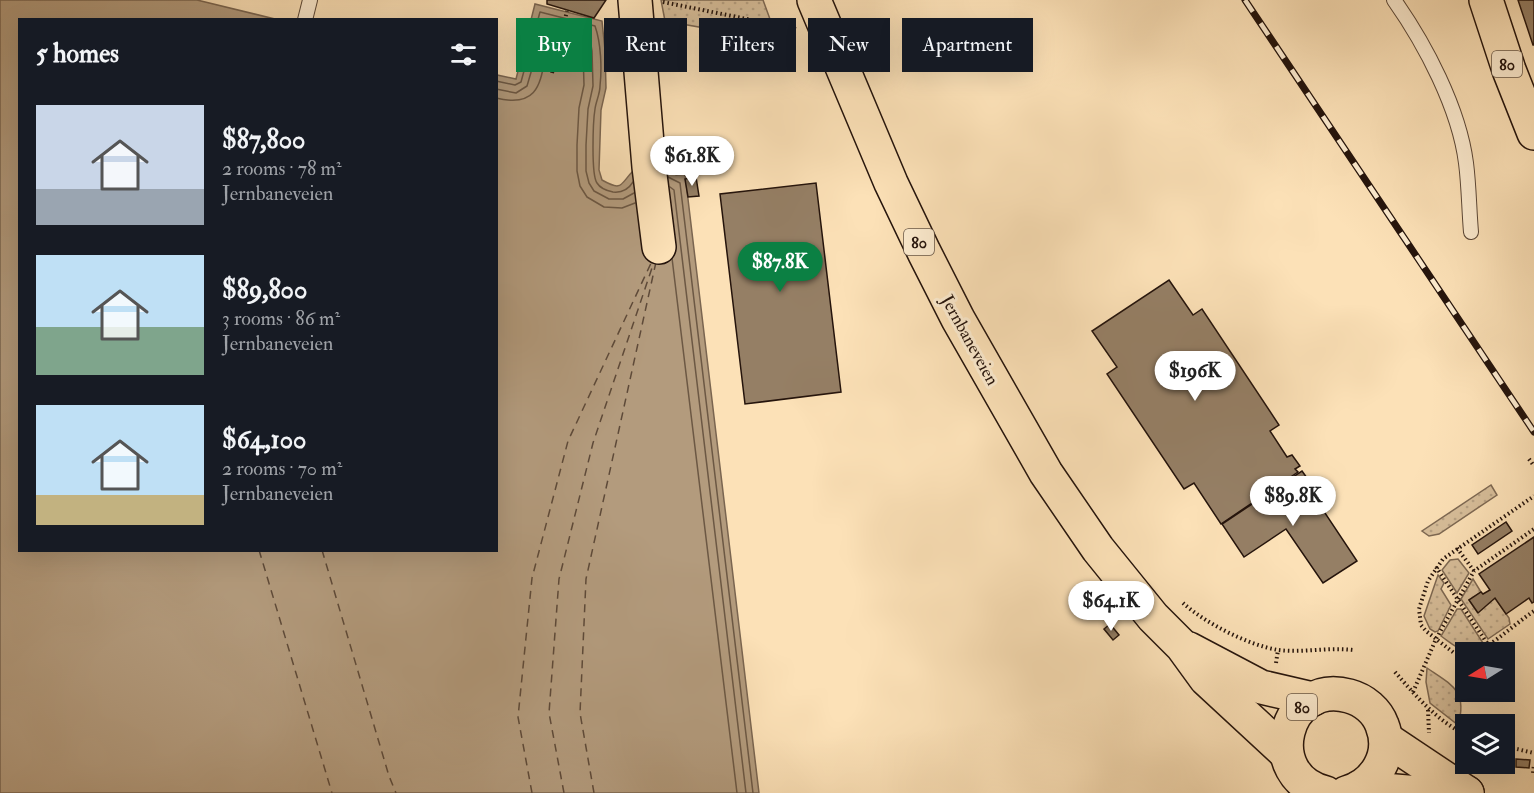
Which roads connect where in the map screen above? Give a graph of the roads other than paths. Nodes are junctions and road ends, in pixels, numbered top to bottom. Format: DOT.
graph roads {
  1 [pos="310,0"];
  2 [pos="635,0"];
  3 [pos="1394,0"];
  4 [pos="1486,0"];
  5 [pos="810,15"];
  6 [pos="306,18"];
  7 [pos="1534,133"];
  8 [pos="1471,232"];
  9 [pos="659,247"];
  10 [pos="1182,646"];
  11 [pos="1313,699"];
  12 [pos="1386,739"];
  13 [pos="1286,753"];
  14 [pos="1353,791"];
  15 [pos="1326,793"];
  16 [pos="1467,793"];
  1 -- 6 [label="lane"];
  2 -- 9 [label="highway"];
  3 -- 8 [label="lane"];
  4 -- 7 [label="highway, 80"];
  5 -- 10 [label="highway, Jernbaneveien / 80"];
  10 -- 11 [label="highway, Jernbaneveien / 80"];
  10 -- 13 [label="highway, Jernbaneveien / 80"];
  11 -- 12 [label="highway, Jernbaneveien / 80"];
  11 -- 13 [label="highway, 80"];
  12 -- 14 [label="highway"];
  12 -- 16 [label="highway"];
  13 -- 15 [label="highway, Jernbaneveien / 80"];
  14 -- 16 [label="highway"];
}
